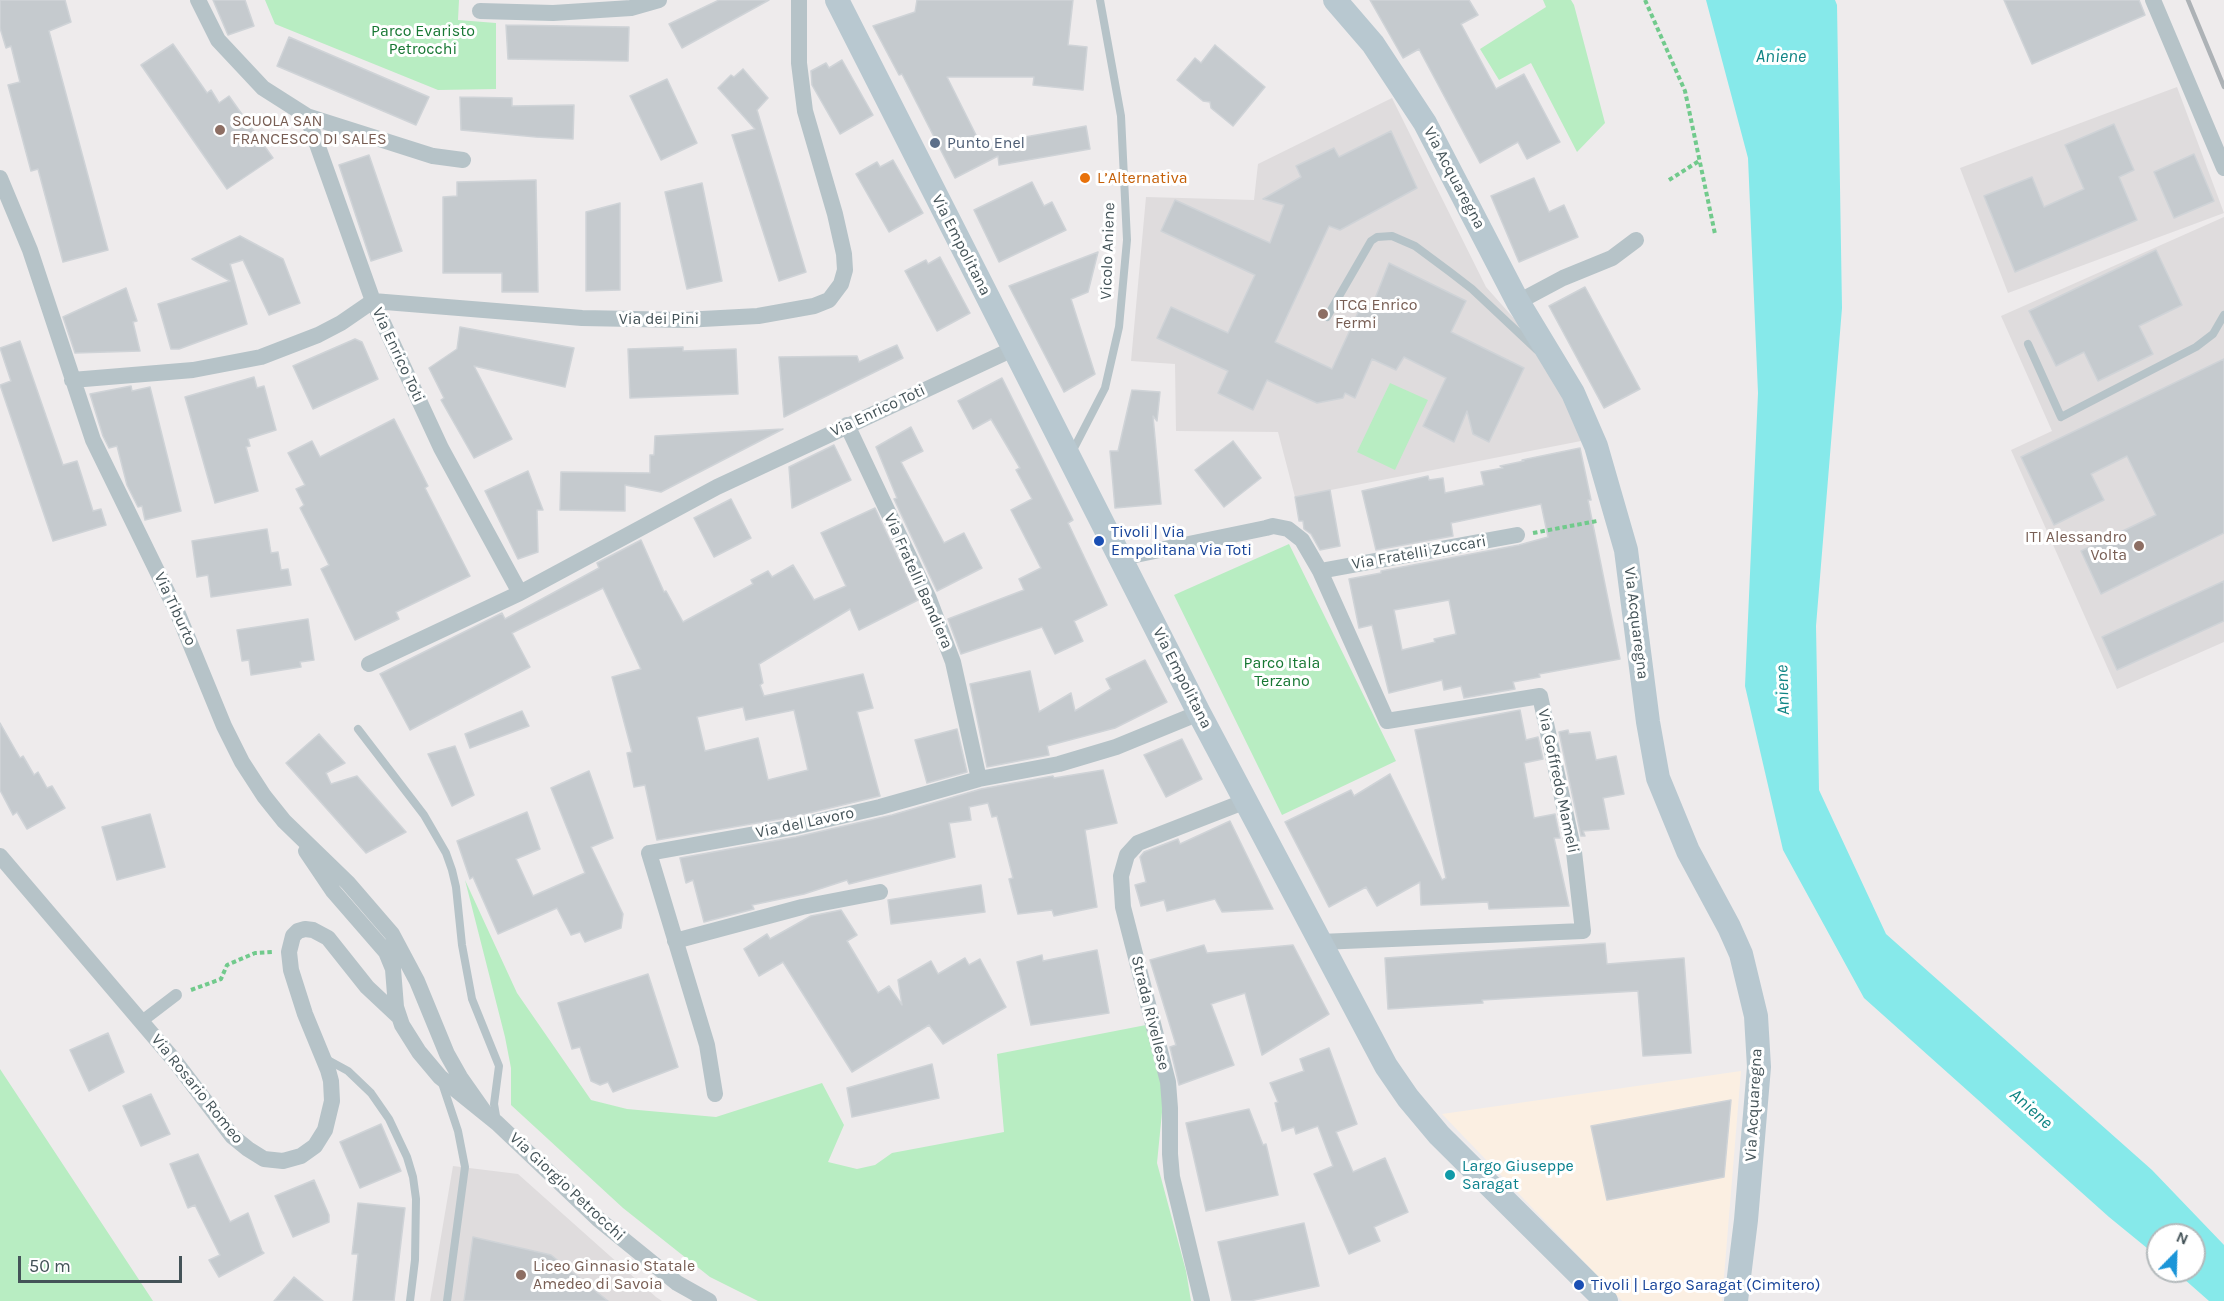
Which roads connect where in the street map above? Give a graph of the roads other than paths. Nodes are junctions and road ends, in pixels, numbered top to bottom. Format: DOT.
graph roads {
  1 [pos="198,0"];
  2 [pos="659,0"];
  3 [pos="799,0"];
  4 [pos="837,0"];
  5 [pos="1100,0"];
  6 [pos="1335,0"];
  7 [pos="2153,0"];
  8 [pos="480,11"];
  9 [pos="307,116"];
  10 [pos="463,160"];
  11 [pos="2224,168"];
  12 [pos="0,178"];
  13 [pos="1636,240"];
  14 [pos="373,301"];
  15 [pos="1518,302"];
  16 [pos="2224,315"];
  17 [pos="1327,317"];
  18 [pos="2028,344"];
  19 [pos="1013,349"];
  20 [pos="1557,364"];
  21 [pos="72,380"];
  22 [pos="847,425"];
  23 [pos="1069,458"];
  24 [pos="1518,536"];
  25 [pos="1121,558"];
  26 [pos="1320,571"];
  27 [pos="520,593"];
  28 [pos="369,664"];
  29 [pos="1199,713"];
  30 [pos="358,729"];
  31 [pos="979,779"];
  32 [pos="1246,801"];
  33 [pos="297,836"];
  34 [pos="0,856"];
  35 [pos="880,892"];
  36 [pos="675,941"];
  37 [pos="1320,942"];
  38 [pos="176,995"];
  39 [pos="424,996"];
  40 [pos="396,998"];
  41 [pos="399,1017"];
  42 [pos="142,1021"];
  43 [pos="440,1039"];
  44 [pos="414,1045"];
  45 [pos="323,1057"];
  46 [pos="440,1077"];
  47 [pos="715,1094"];
  48 [pos="492,1118"];
  49 [pos="410,1301"];
  50 [pos="447,1301"];
  51 [pos="709,1301"];
  52 [pos="1202,1301"];
  53 [pos="1606,1301"];
  54 [pos="1736,1301"];
  1 -- 9 [label="street"];
  2 -- 8 [label="street"];
  3 -- 14 [label="street, Via dei Pini"];
  4 -- 19 [label="main road, Via Empolitana"];
  5 -- 23 [label="lane, Vicolo Aniene"];
  6 -- 15 [label="main road, Via Acquaregna"];
  7 -- 11 [label="street"];
  9 -- 10 [label="street"];
  9 -- 14 [label="street"];
  12 -- 21 [label="street, Via Tiburto"];
  13 -- 15 [label="street"];
  14 -- 21 [label="street, Via Enrico Toti"];
  14 -- 27 [label="street, Via Enrico Toti"];
  15 -- 20 [label="main road, Via Acquaregna"];
  16 -- 18 [label="lane"];
  17 -- 20 [label="lane"];
  19 -- 22 [label="street, Via Enrico Toti"];
  19 -- 23 [label="main road, Via Empolitana"];
  20 -- 54 [label="main road, Via Acquaregna"];
  21 -- 33 [label="street, Via Tiburto"];
  22 -- 27 [label="street, Via Enrico Toti"];
  22 -- 31 [label="street, Via Fratelli Bandiera"];
  23 -- 25 [label="main road, Via Empolitana"];
  24 -- 26 [label="street, Via Fratelli Zuccari"];
  25 -- 26 [label="street, Via Goffredo Mameli"];
  25 -- 29 [label="main road, Via Empolitana"];
  26 -- 37 [label="street, Via Goffredo Mameli"];
  27 -- 28 [label="street, Via Enrico Toti"];
  29 -- 31 [label="street, Via del Lavoro"];
  29 -- 32 [label="main road, Via Empolitana"];
  30 -- 48 [label="lane"];
  31 -- 36 [label="street, Via del Lavoro"];
  32 -- 37 [label="main road, Via Empolitana"];
  32 -- 52 [label="street, Strada Rivellese"];
  33 -- 39 [label="street, Via Tiburto"];
  33 -- 40 [label="street"];
  34 -- 42 [label="street, Via Rosario Romeo"];
  35 -- 36 [label="street"];
  36 -- 47 [label="street, Via del Lavoro"];
  37 -- 53 [label="main road, Via Empolitana"];
  38 -- 42 [label="street"];
  39 -- 40 [label="street"];
  39 -- 43 [label="street, Via Giorgio Petrocchi"];
  40 -- 41 [label="street"];
  41 -- 44 [label="street, Via Giorgio Petrocchi"];
  41 -- 45 [label="street, Via Rosario Romeo"];
  42 -- 45 [label="street, Via Rosario Romeo"];
  43 -- 44 [label="street"];
  43 -- 48 [label="street, Via Giorgio Petrocchi"];
  44 -- 46 [label="street, Via Giorgio Petrocchi"];
  45 -- 49 [label="lane"];
  46 -- 48 [label="street, Via Giorgio Petrocchi"];
  46 -- 50 [label="lane"];
  48 -- 51 [label="street, Via Giorgio Petrocchi"];
}
